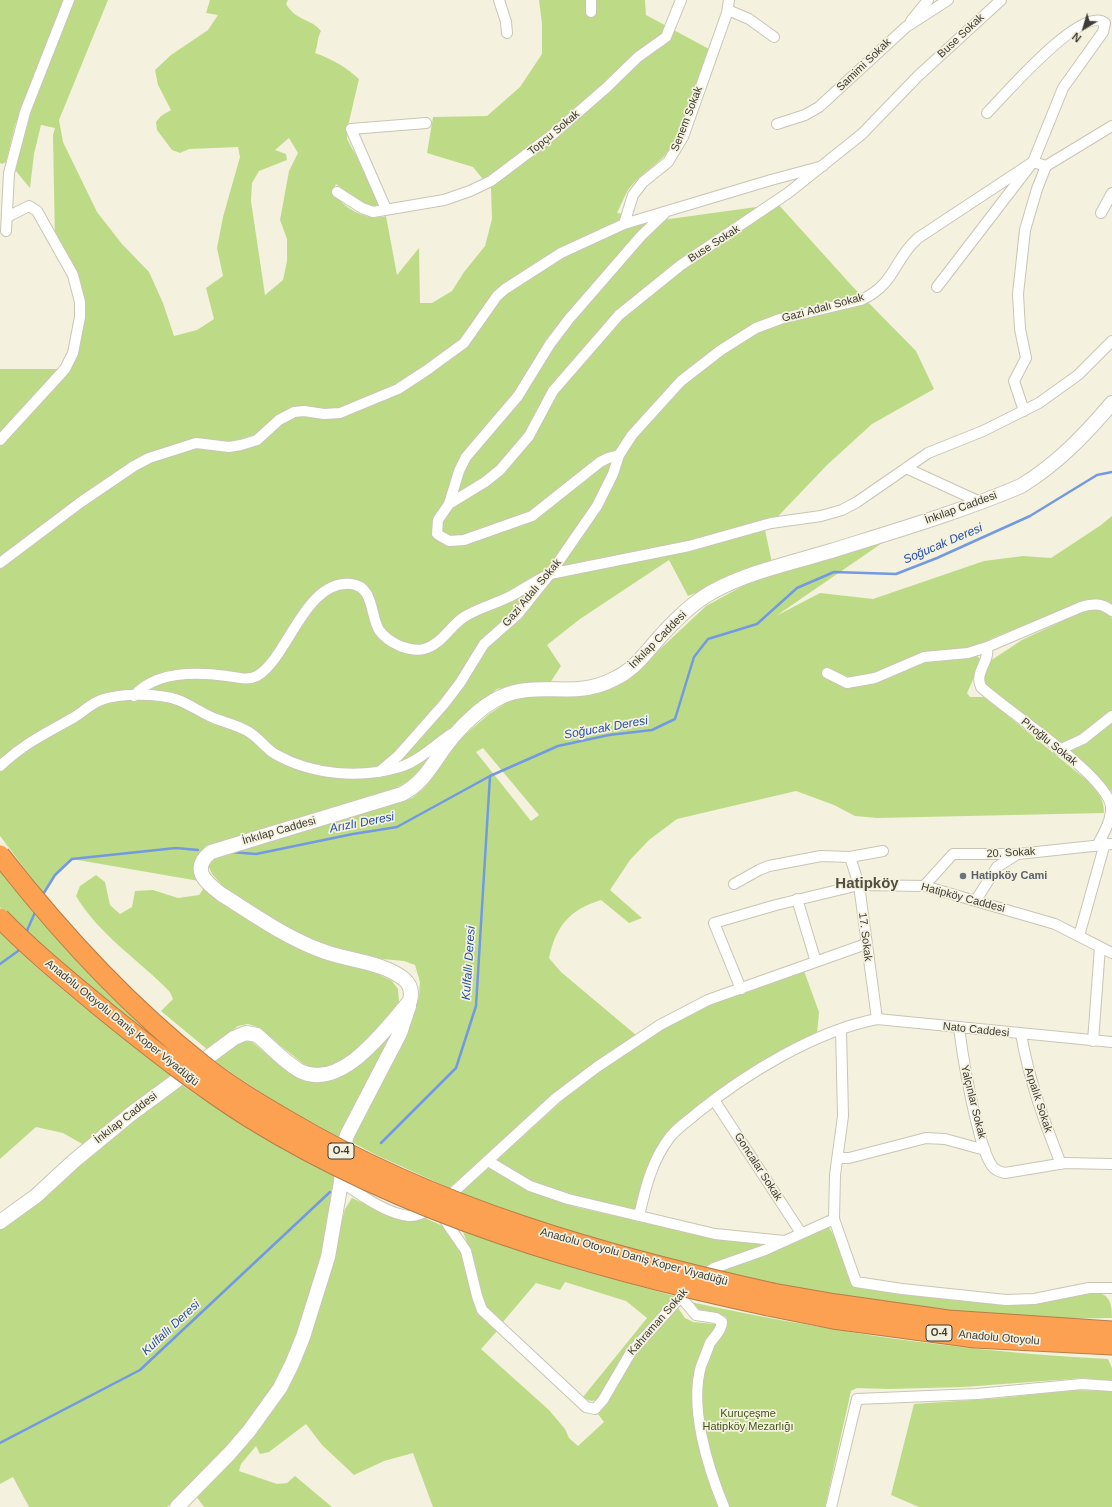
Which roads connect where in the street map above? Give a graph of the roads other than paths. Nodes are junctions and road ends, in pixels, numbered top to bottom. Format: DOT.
graph roads {
  1 [pos="69,0"];
  2 [pos="499,0"];
  3 [pos="592,0"];
  4 [pos="681,0"];
  5 [pos="928,0"];
  6 [pos="948,0"];
  7 [pos="1001,0"];
  8 [pos="728,5"];
  9 [pos="591,12"];
  10 [pos="906,27"];
  11 [pos="507,33"];
  12 [pos="774,37"];
  13 [pos="987,113"];
  14 [pos="426,123"];
  15 [pos="777,124"];
  16 [pos="1112,126"];
  17 [pos="1033,162"];
  18 [pos="823,166"];
  19 [pos="1046,166"];
  20 [pos="5,172"];
  21 [pos="337,192"];
  22 [pos="1112,193"];
  23 [pos="386,209"];
  24 [pos="667,212"];
  25 [pos="1101,213"];
  26 [pos="7,217"];
  27 [pos="624,224"];
  28 [pos="6,231"];
  29 [pos="937,287"];
  30 [pos="1112,341"];
  31 [pos="1112,403"];
  32 [pos="1024,411"];
  33 [pos="0,440"];
  34 [pos="620,455"];
  35 [pos="906,468"];
  36 [pos="978,501"];
  37 [pos="449,504"];
  38 [pos="0,563"];
  39 [pos="550,574"];
  40 [pos="1112,611"];
  41 [pos="987,647"];
  42 [pos="827,673"];
  43 [pos="134,696"];
  44 [pos="1112,716"];
  45 [pos="459,729"];
  46 [pos="1059,750"];
  47 [pos="0,766"];
  48 [pos="379,772"];
  49 [pos="1105,844"];
  50 [pos="883,851"];
  51 [pos="1018,854"];
  52 [pos="0,855"];
  53 [pos="850,857"];
  54 [pos="734,884"];
  55 [pos="859,885"];
  56 [pos="924,886"];
  57 [pos="797,899"];
  58 [pos="976,900"];
  59 [pos="0,918"];
  60 [pos="1079,936"];
  61 [pos="866,944"];
  62 [pos="1100,947"];
  63 [pos="1112,953"];
  64 [pos="816,962"];
  65 [pos="741,989"];
  66 [pos="410,1001"];
  67 [pos="876,1019"];
  68 [pos="959,1028"];
  69 [pos="841,1030"];
  70 [pos="1021,1034"];
  71 [pos="1093,1041"];
  72 [pos="1112,1042"];
  73 [pos="714,1100"];
  74 [pos="985,1150"];
  75 [pos="838,1158"];
  76 [pos="488,1161"];
  77 [pos="1061,1164"];
  78 [pos="1112,1164"];
  79 [pos="341,1182"];
  80 [pos="435,1207"];
  81 [pos="639,1216"];
  82 [pos="834,1220"];
  83 [pos="0,1222"];
  84 [pos="801,1233"];
  85 [pos="784,1241"];
  86 [pos="1112,1288"];
  87 [pos="680,1296"];
  88 [pos="771,1300"];
  89 [pos="1112,1330"];
  90 [pos="1112,1345"];
  91 [pos="1112,1386"];
  92 [pos="177,1507"];
  93 [pos="724,1507"];
  94 [pos="831,1507"];
  1 -- 20 [label="street"];
  2 -- 11 [label="street"];
  3 -- 9 [label="street"];
  4 -- 23 [label="street, Topçu Sokak"];
  5 -- 10 [label="street"];
  6 -- 10 [label="street, Samimi Sokak"];
  7 -- 18 [label="street, Buse Sokak"];
  8 -- 12 [label="street"];
  8 -- 27 [label="street, Senem Sokak"];
  10 -- 15 [label="street, Samimi Sokak"];
  13 -- 17 [label="street"];
  14 -- 23 [label="street"];
  16 -- 19 [label="street"];
  17 -- 19 [label="street"];
  17 -- 29 [label="street"];
  17 -- 34 [label="street, Gazi Adalı Sokak"];
  18 -- 24 [label="street"];
  18 -- 37 [label="street, Buse Sokak"];
  19 -- 32 [label="street"];
  20 -- 26 [label="street"];
  21 -- 23 [label="street, Topçu Sokak"];
  22 -- 25 [label="street"];
  24 -- 27 [label="street"];
  24 -- 37 [label="street"];
  26 -- 28 [label="street"];
  26 -- 33 [label="street"];
  27 -- 38 [label="street"];
  30 -- 32 [label="street"];
  31 -- 36 [label="street, İnkılap Caddesi"];
  32 -- 35 [label="street"];
  34 -- 37 [label="street"];
  34 -- 39 [label="street, Gazi Adalı Sokak"];
  35 -- 36 [label="street"];
  35 -- 39 [label="street"];
  36 -- 45 [label="street, İnkılap Caddesi"];
  39 -- 43 [label="street"];
  39 -- 48 [label="street, Gazi Adalı Sokak"];
  40 -- 41 [label="street"];
  41 -- 42 [label="street"];
  41 -- 46 [label="street, Pıroğlu Sokak"];
  43 -- 47 [label="street"];
  43 -- 48 [label="street"];
  44 -- 46 [label="street"];
  45 -- 48 [label="street"];
  45 -- 66 [label="street, İnkılap Caddesi"];
  46 -- 49 [label="street, Pıroğlu Sokak"];
  49 -- 51 [label="street, 20. Sokak"];
  49 -- 60 [label="street, Pıroğlu Sokak"];
  50 -- 53 [label="street"];
  51 -- 56 [label="street, 20. Sokak"];
  51 -- 58 [label="street"];
  52 -- 88 [label="highway, Anadolu Otoyolu Daniş Koper Viyadüğü / O-4, bridge"];
  53 -- 54 [label="street"];
  53 -- 55 [label="street, 17. Sokak"];
  55 -- 56 [label="street, Hatipköy Caddesi"];
  55 -- 57 [label="street, Hatipköy Caddesi"];
  55 -- 61 [label="street, 17. Sokak"];
  56 -- 58 [label="street, Hatipköy Caddesi"];
  57 -- 64 [label="street"];
  57 -- 65 [label="street, Hatipköy Caddesi"];
  58 -- 60 [label="street, Hatipköy Caddesi"];
  59 -- 88 [label="highway, Anadolu Otoyolu Daniş Koper Viyadüğü / O-4, bridge"];
  60 -- 62 [label="street, Hatipköy Caddesi"];
  61 -- 64 [label="street"];
  61 -- 67 [label="street, 17. Sokak"];
  62 -- 63 [label="street, Hatipköy Caddesi"];
  62 -- 71 [label="street"];
  64 -- 65 [label="street"];
  65 -- 76 [label="street"];
  66 -- 79 [label="street"];
  66 -- 83 [label="street, İnkılap Caddesi"];
  67 -- 68 [label="street, Nato Caddesi"];
  67 -- 69 [label="street, Nato Caddesi"];
  68 -- 70 [label="street, Nato Caddesi"];
  68 -- 74 [label="street, Yalçınlar Sokak"];
  69 -- 73 [label="street, Nato Caddesi"];
  69 -- 75 [label="street"];
  70 -- 71 [label="street, Nato Caddesi"];
  70 -- 77 [label="street, Arpalık Sokak"];
  71 -- 72 [label="street, Nato Caddesi"];
  73 -- 81 [label="street, Nato Caddesi"];
  73 -- 84 [label="street, Goncalar Sokak"];
  74 -- 75 [label="street"];
  74 -- 77 [label="street, Yalçınlar Sokak"];
  75 -- 82 [label="street"];
  76 -- 80 [label="street"];
  76 -- 81 [label="street"];
  77 -- 78 [label="street"];
  79 -- 80 [label="street"];
  79 -- 92 [label="street"];
  80 -- 87 [label="street, Kahraman Sokak"];
  81 -- 85 [label="street"];
  82 -- 84 [label="street, Kahraman Sokak"];
  82 -- 86 [label="street"];
  84 -- 85 [label="street, Kahraman Sokak"];
  85 -- 87 [label="street, Kahraman Sokak"];
  87 -- 93 [label="street"];
  88 -- 89 [label="highway, Anadolu Otoyolu / O-4"];
  88 -- 90 [label="highway, Anadolu Otoyolu / O-4"];
  91 -- 94 [label="street"];
}
